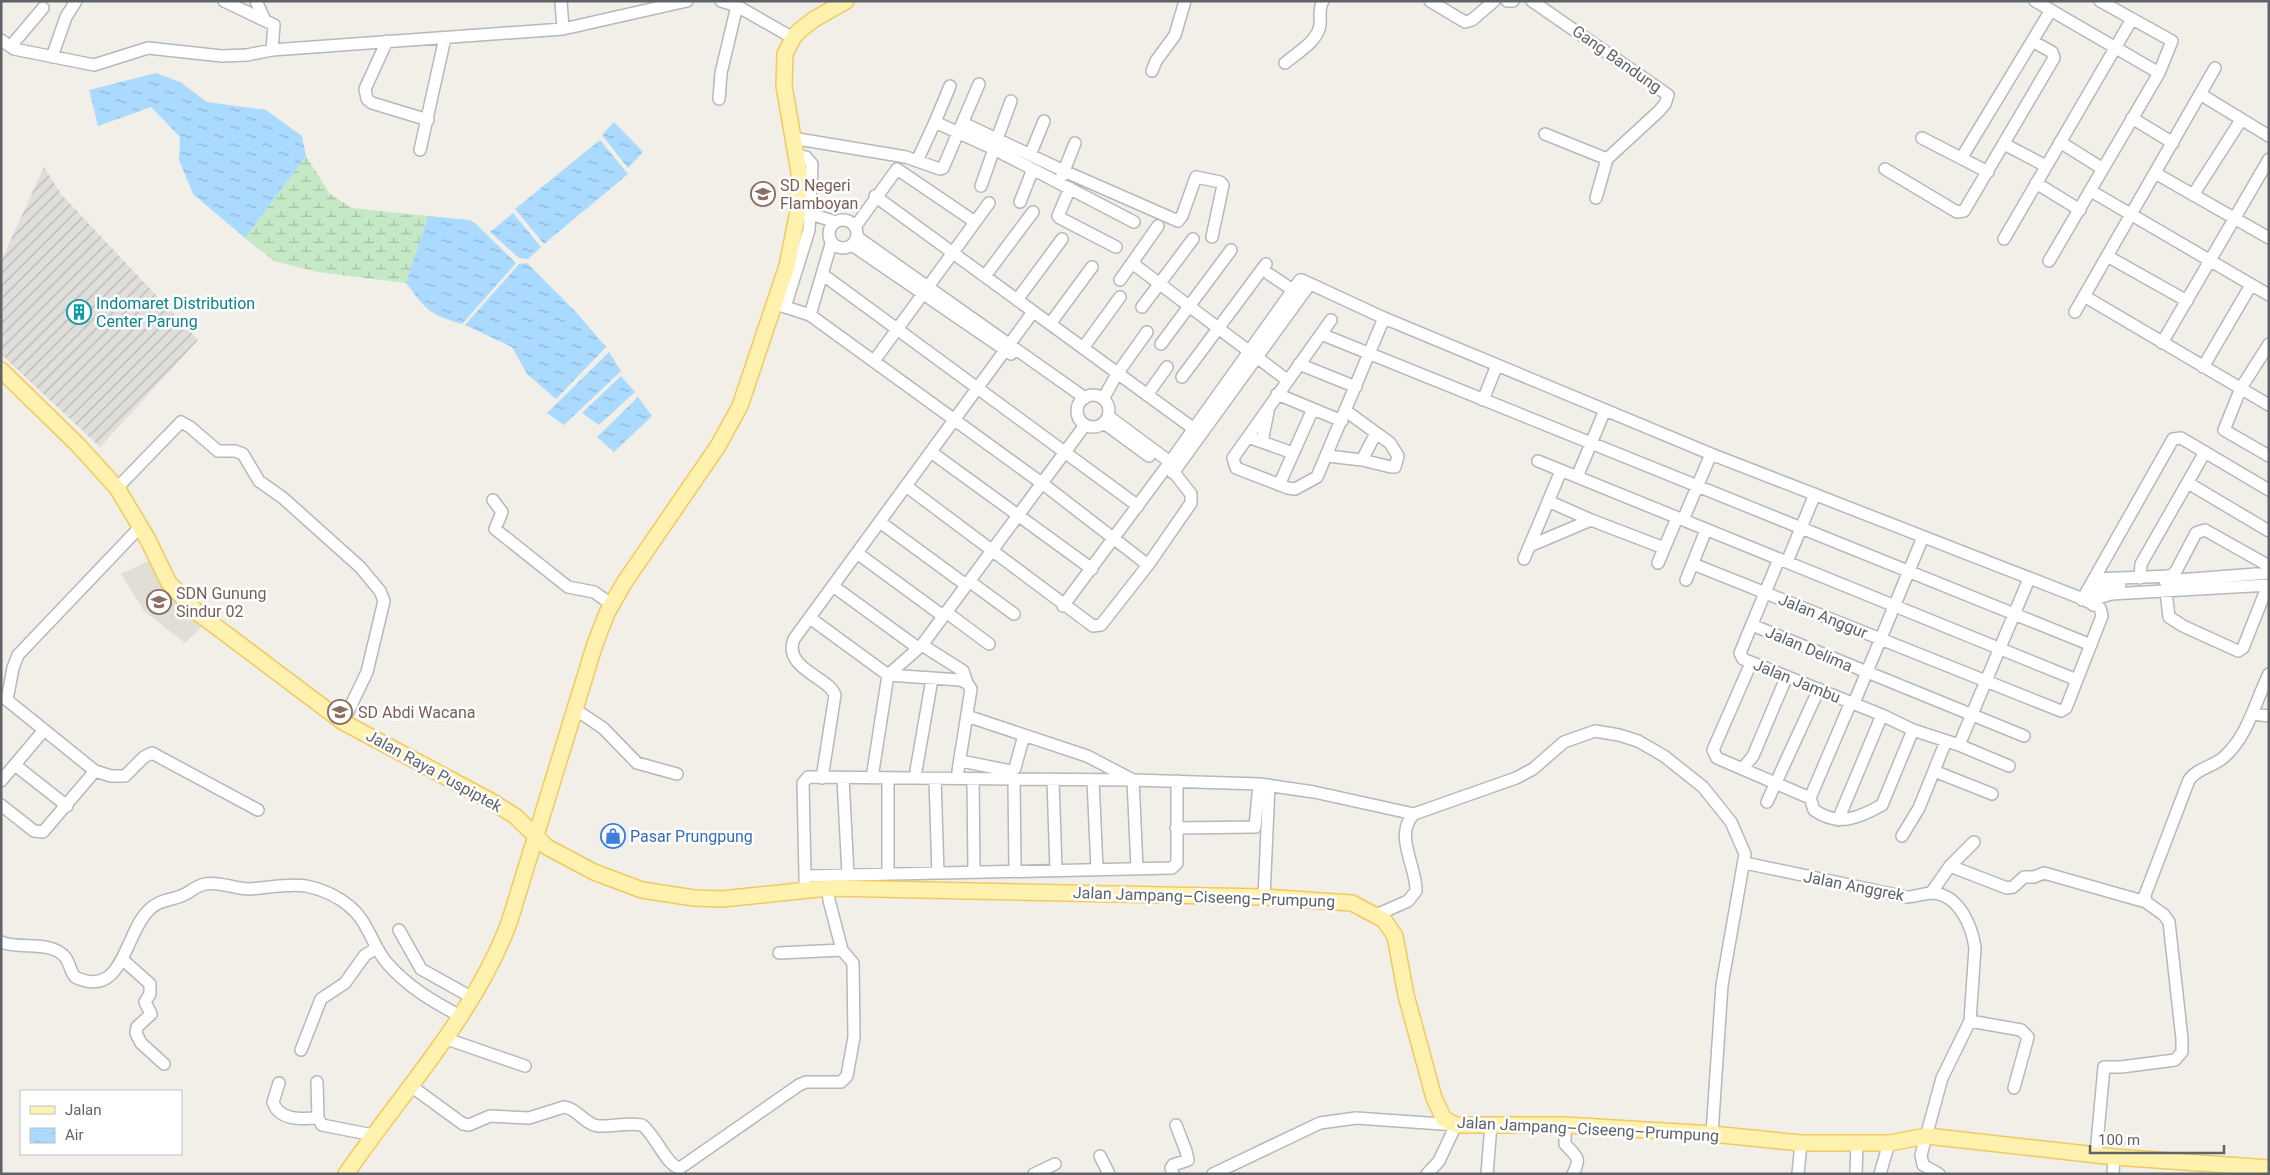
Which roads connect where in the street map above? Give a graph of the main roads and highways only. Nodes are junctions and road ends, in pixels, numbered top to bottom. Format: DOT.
graph roads {
  1 [pos="846,1"];
  2 [pos="1,370"];
  3 [pos="535,836"];
  4 [pos="2269,1168"];
  5 [pos="2243,1170"];
  6 [pos="346,1174"];
  1 -- 3 [label="main road"];
  2 -- 3 [label="main road, Jalan Raya Puspiptek"];
  3 -- 5 [label="main road, Jalan Jampang–Ciseeng–Prumpung"];
  3 -- 6 [label="main road"];
  4 -- 5 [label="main road, Jalan Jampang–Ciseeng–Prumpung"];
}
